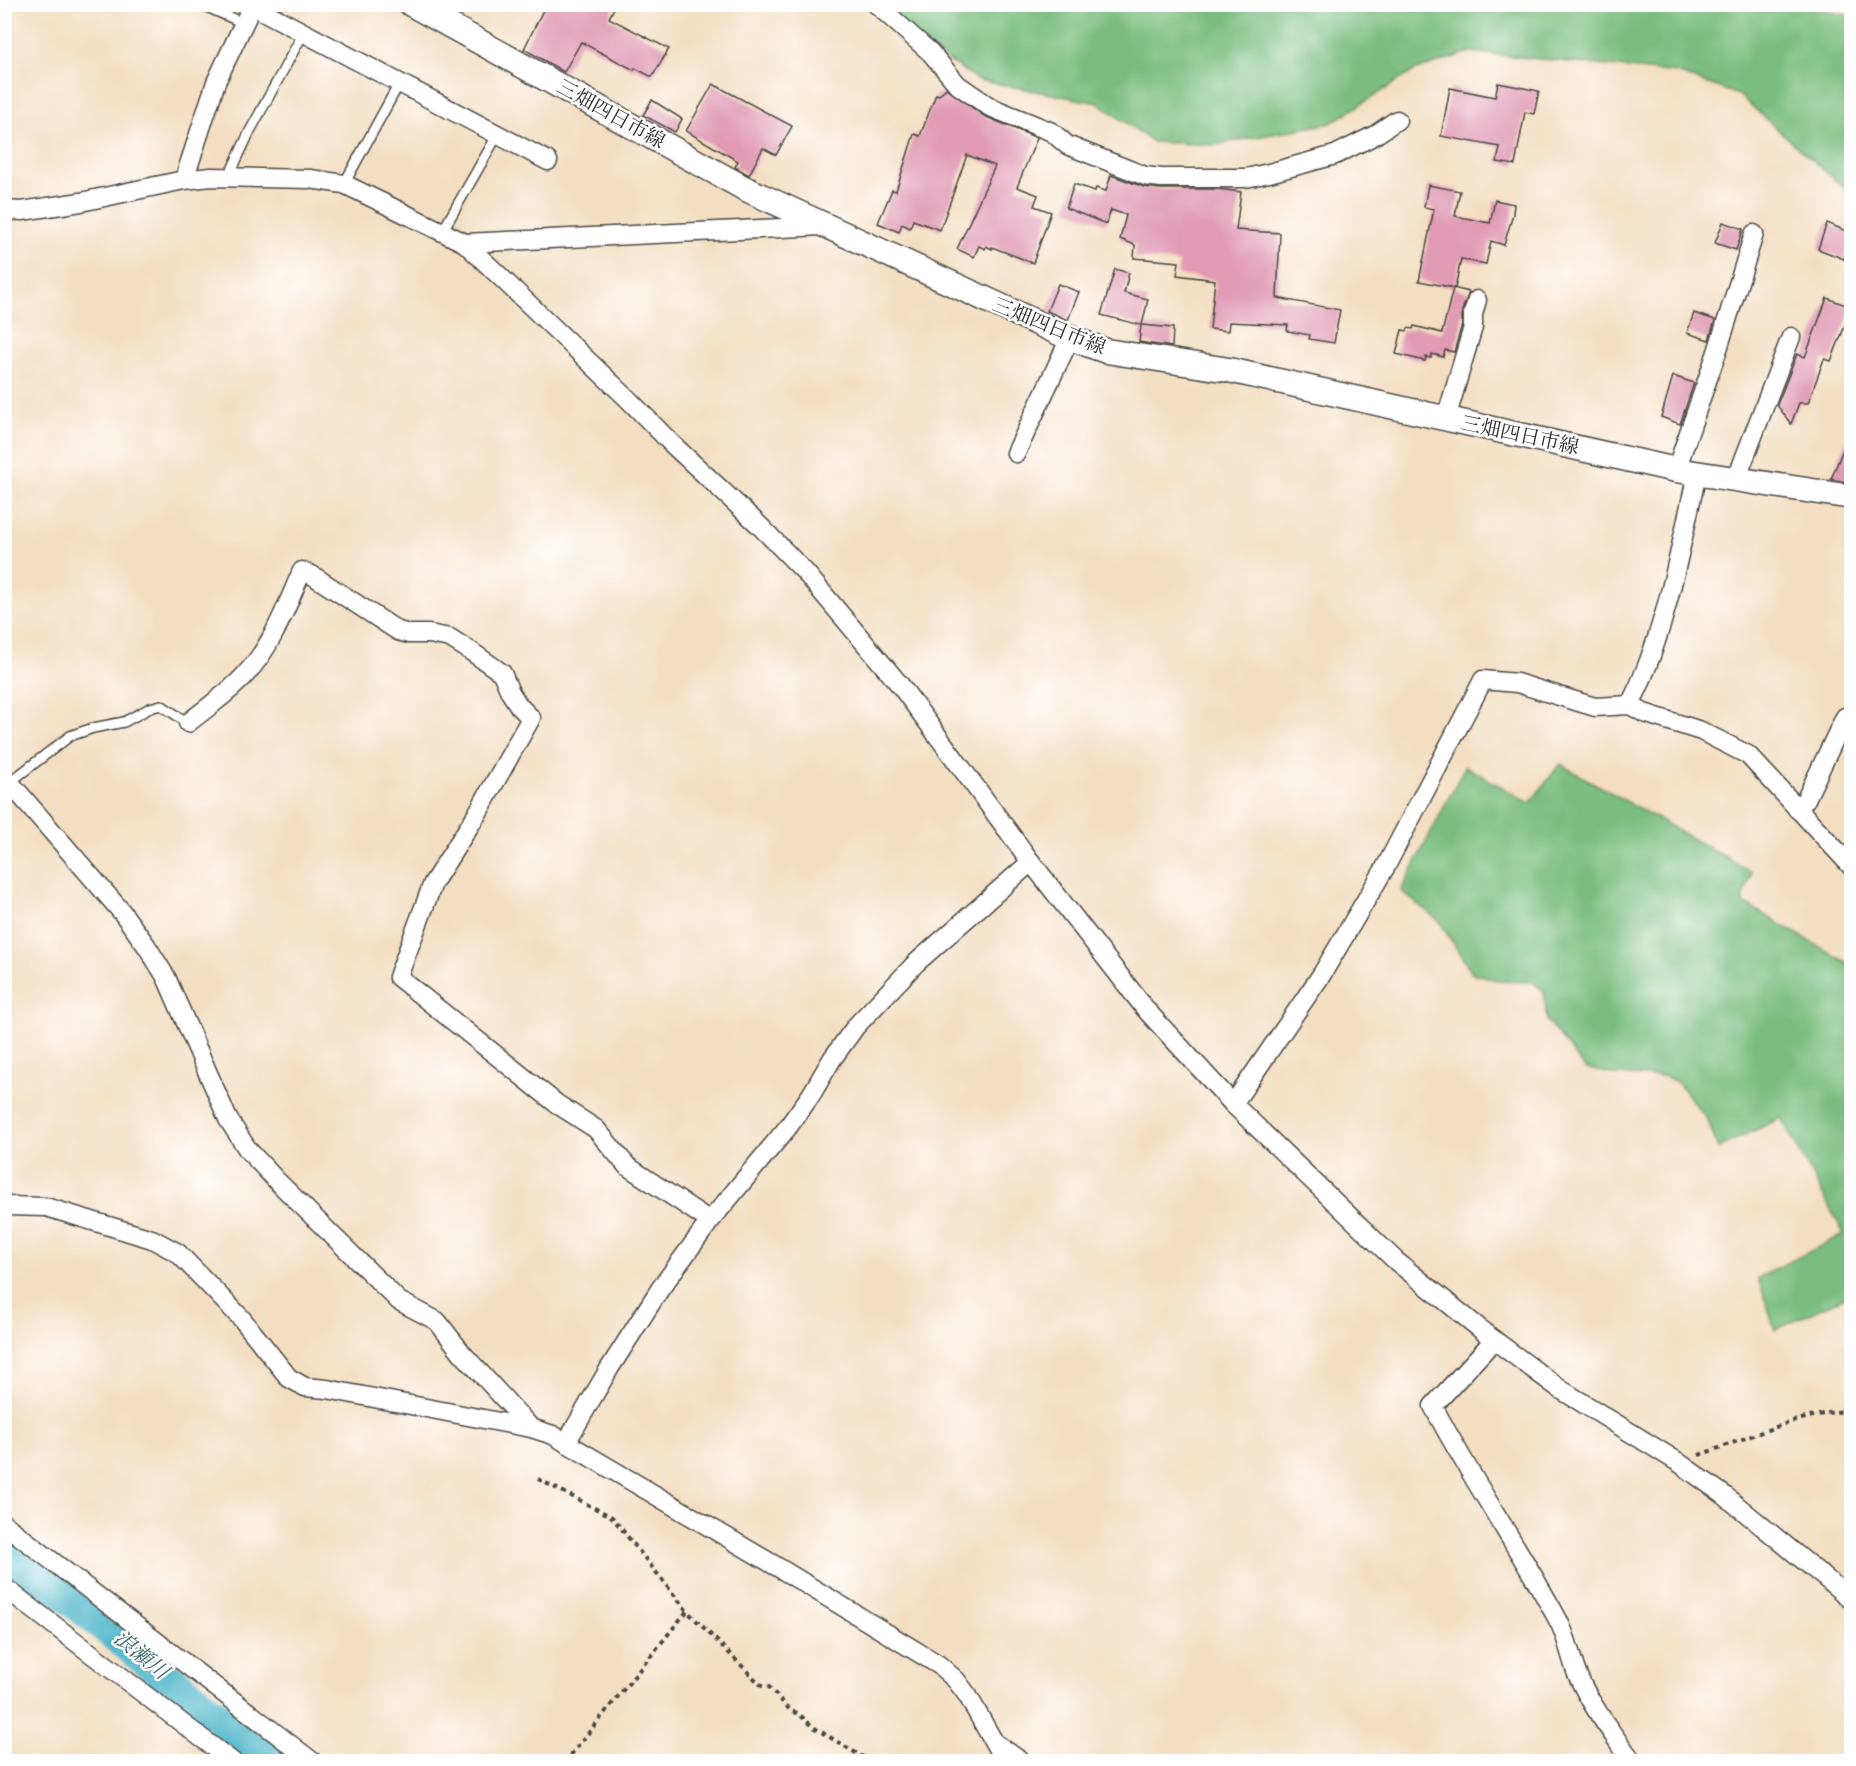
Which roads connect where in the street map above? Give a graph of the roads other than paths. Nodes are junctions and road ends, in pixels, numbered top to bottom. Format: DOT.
graph roads {
  1 [pos="201,4"];
  2 [pos="411,4"];
  3 [pos="876,4"];
  4 [pos="253,5"];
  5 [pos="243,23"];
  6 [pos="304,32"];
  7 [pos="400,82"];
  8 [pos="1397,120"];
  9 [pos="498,134"];
  10 [pos="548,161"];
  11 [pos="228,178"];
  12 [pos="184,180"];
  13 [pos="344,184"];
  14 [pos="4,210"];
  15 [pos="823,226"];
  16 [pos="442,232"];
  17 [pos="1754,234"];
  18 [pos="465,243"];
  19 [pos="1477,300"];
  20 [pos="1791,337"];
  21 [pos="1070,338"];
  22 [pos="1446,419"];
  23 [pos="1016,453"];
  24 [pos="1686,472"];
  25 [pos="1736,480"];
  26 [pos="1851,497"];
  27 [pos="1630,705"];
  28 [pos="1845,717"];
  29 [pos="188,723"];
  30 [pos="7,779"];
  31 [pos="1797,809"];
  32 [pos="1031,862"];
  33 [pos="1851,867"];
  34 [pos="1233,1104"];
  35 [pos="4,1206"];
  36 [pos="710,1221"];
  37 [pos="1494,1340"];
  38 [pos="531,1428"];
  39 [pos="566,1443"];
  40 [pos="4,1524"];
  41 [pos="4,1587"];
  42 [pos="1851,1600"];
  43 [pos="996,1744"];
  44 [pos="233,1761"];
  45 [pos="313,1761"];
  46 [pos="1005,1761"];
  47 [pos="1022,1761"];
  48 [pos="1634,1761"];
  1 -- 5 [label="lane"];
  2 -- 15 [label="main road, 三畑四日市線"];
  3 -- 8 [label="street"];
  4 -- 5 [label="street"];
  4 -- 6 [label="street"];
  5 -- 12 [label="street"];
  6 -- 7 [label="street"];
  6 -- 11 [label="lane"];
  7 -- 9 [label="street"];
  7 -- 13 [label="lane"];
  9 -- 10 [label="street"];
  9 -- 16 [label="lane"];
  11 -- 12 [label="street"];
  11 -- 13 [label="street"];
  12 -- 14 [label="street"];
  13 -- 16 [label="street"];
  15 -- 18 [label="street"];
  15 -- 21 [label="main road, 三畑四日市線"];
  16 -- 18 [label="street"];
  17 -- 24 [label="street"];
  18 -- 32 [label="street"];
  19 -- 22 [label="street"];
  20 -- 25 [label="street"];
  21 -- 22 [label="main road, 三畑四日市線"];
  21 -- 23 [label="street"];
  22 -- 24 [label="main road, 三畑四日市線"];
  24 -- 25 [label="main road, 三畑四日市線"];
  24 -- 27 [label="street"];
  25 -- 26 [label="main road, 三畑四日市線"];
  27 -- 31 [label="street"];
  27 -- 34 [label="street"];
  28 -- 31 [label="street"];
  29 -- 30 [label="lane"];
  29 -- 36 [label="street"];
  30 -- 38 [label="street"];
  31 -- 33 [label="street"];
  32 -- 34 [label="street"];
  32 -- 36 [label="street"];
  34 -- 37 [label="street"];
  35 -- 38 [label="street"];
  36 -- 39 [label="street"];
  37 -- 42 [label="street"];
  37 -- 48 [label="street"];
  38 -- 39 [label="street"];
  39 -- 43 [label="street"];
  40 -- 45 [label="street"];
  41 -- 44 [label="street"];
  43 -- 46 [label="street"];
  43 -- 47 [label="street"];
}
